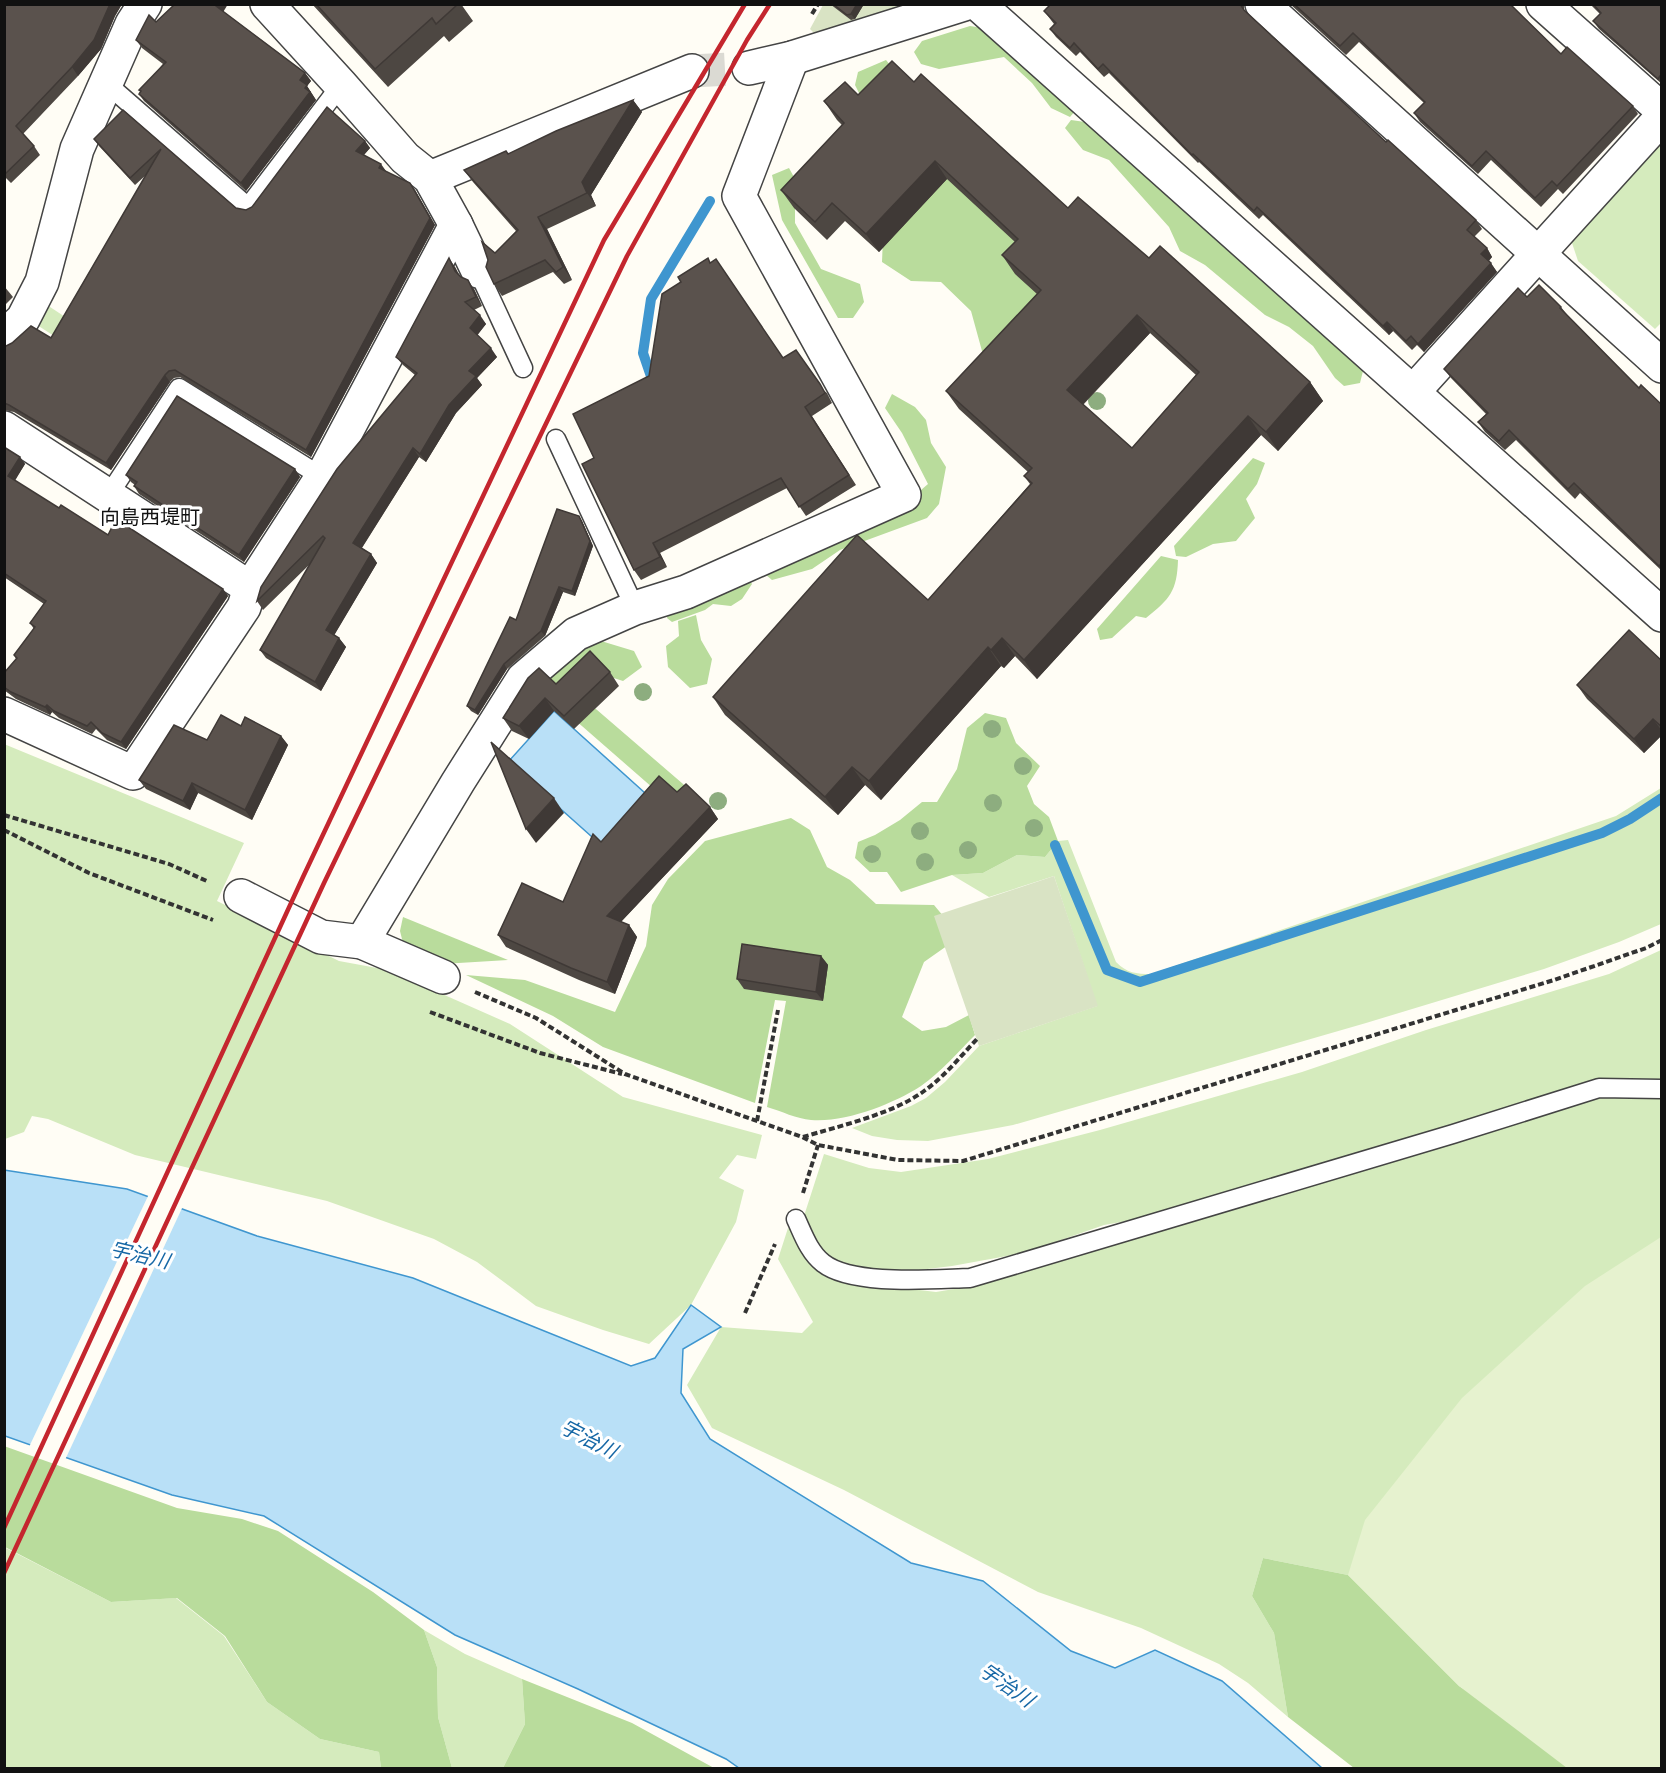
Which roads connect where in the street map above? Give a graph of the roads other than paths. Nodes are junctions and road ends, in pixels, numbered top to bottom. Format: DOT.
graph roads {
  1 [pos="145,4"];
  2 [pos="267,4"];
  3 [pos="964,4"];
  4 [pos="978,4"];
  5 [pos="1262,4"];
  6 [pos="1544,5"];
  7 [pos="792,58"];
  8 [pos="749,68"];
  9 [pos="692,71"];
  10 [pos="106,83"];
  11 [pos="341,84"];
  12 [pos="1662,110"];
  13 [pos="1662,117"];
  14 [pos="430,178"];
  15 [pos="456,225"];
  16 [pos="1538,254"];
  17 [pos="478,271"];
  18 [pos="4,337"];
  19 [pos="1662,366"];
  20 [pos="523,368"];
  21 [pos="1413,392"];
  22 [pos="4,428"];
  23 [pos="556,439"];
  24 [pos="322,477"];
  25 [pos="108,496"];
  26 [pos="250,588"];
  27 [pos="635,608"];
  28 [pos="1662,615"];
  29 [pos="4,714"];
  30 [pos="241,896"];
  31 [pos="362,942"];
  32 [pos="443,977"];
  33 [pos="1662,1089"];
  34 [pos="796,1219"];
  1 -- 10 [label="street"];
  2 -- 11 [label="street"];
  3 -- 7 [label="street"];
  4 -- 21 [label="street"];
  5 -- 16 [label="street"];
  6 -- 12 [label="street"];
  7 -- 8 [label="street"];
  7 -- 27 [label="street"];
  9 -- 14 [label="street"];
  10 -- 11 [label="lane"];
  10 -- 18 [label="street"];
  11 -- 14 [label="street"];
  13 -- 16 [label="street"];
  14 -- 15 [label="street"];
  15 -- 17 [label="street"];
  15 -- 24 [label="street"];
  16 -- 19 [label="street"];
  16 -- 21 [label="street"];
  17 -- 20 [label="lane"];
  21 -- 28 [label="street"];
  22 -- 25 [label="street"];
  23 -- 27 [label="lane"];
  24 -- 25 [label="lane"];
  24 -- 26 [label="street"];
  25 -- 26 [label="street"];
  26 -- 29 [label="street"];
  27 -- 31 [label="street"];
  30 -- 31 [label="street"];
  31 -- 32 [label="street"];
  33 -- 34 [label="lane"];
}
